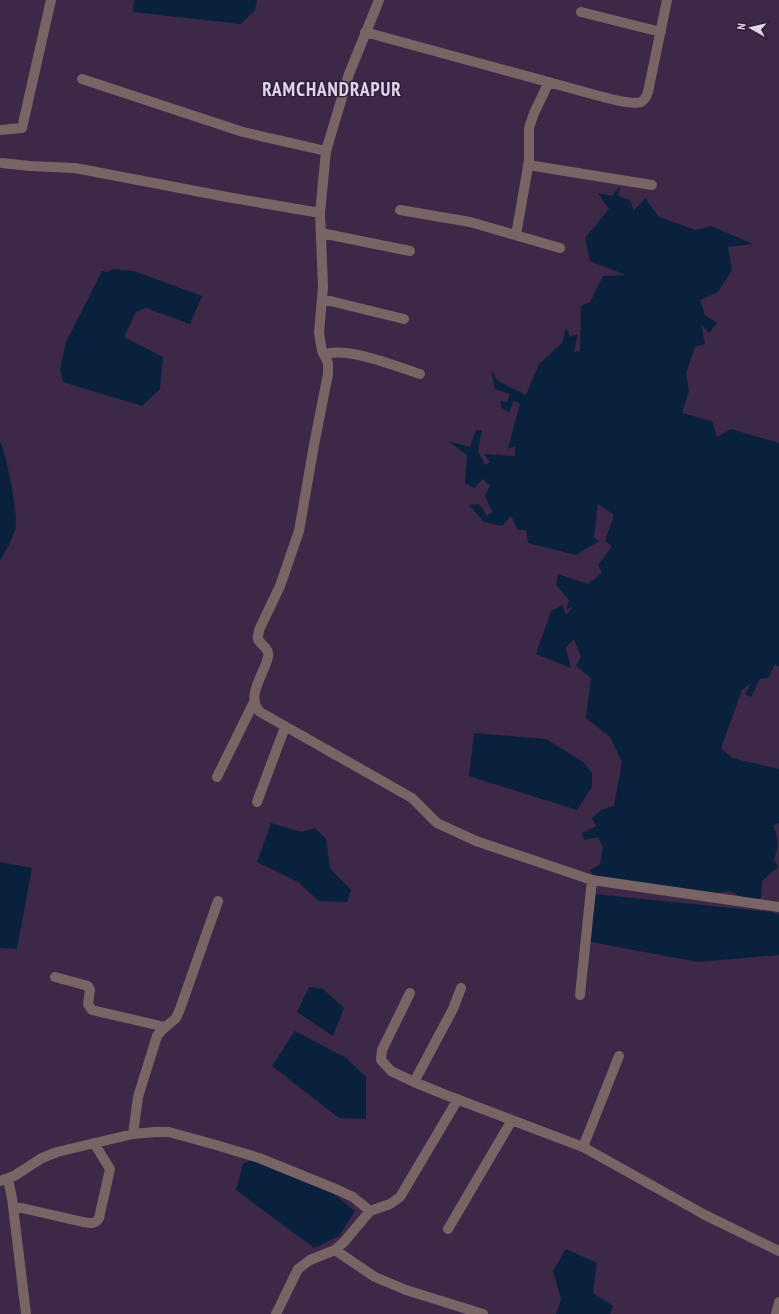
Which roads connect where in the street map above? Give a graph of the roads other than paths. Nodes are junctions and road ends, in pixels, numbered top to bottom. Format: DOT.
graph roads {
  1 [pos="51,0"];
  2 [pos="379,0"];
  3 [pos="667,0"];
  4 [pos="581,12"];
  5 [pos="365,32"];
  6 [pos="661,32"];
  7 [pos="82,79"];
  8 [pos="549,82"];
  9 [pos="0,130"];
  10 [pos="326,151"];
  11 [pos="1,163"];
  12 [pos="528,165"];
  13 [pos="652,185"];
  14 [pos="400,210"];
  15 [pos="320,213"];
  16 [pos="321,233"];
  17 [pos="516,235"];
  18 [pos="560,248"];
  19 [pos="410,252"];
  20 [pos="322,299"];
  21 [pos="404,319"];
  22 [pos="324,355"];
  23 [pos="420,374"];
  24 [pos="254,702"];
  25 [pos="285,727"];
  26 [pos="217,777"];
  27 [pos="257,802"];
  28 [pos="592,880"];
  29 [pos="218,901"];
  30 [pos="779,908"];
  31 [pos="55,977"];
  32 [pos="461,988"];
  33 [pos="410,993"];
  34 [pos="580,995"];
  35 [pos="165,1027"];
  36 [pos="619,1056"];
  37 [pos="414,1082"];
  38 [pos="458,1099"];
  39 [pos="512,1120"];
  40 [pos="133,1134"];
  41 [pos="94,1143"];
  42 [pos="583,1147"];
  43 [pos="4,1180"];
  44 [pos="13,1206"];
  45 [pos="370,1211"];
  46 [pos="448,1229"];
  47 [pos="335,1250"];
  48 [pos="779,1251"];
  49 [pos="779,1302"];
  50 [pos="26,1314"];
  51 [pos="276,1314"];
  52 [pos="483,1314"];
  53 [pos="776,1314"];
  1 -- 9 [label="street"];
  2 -- 5 [label="street"];
  3 -- 6 [label="street"];
  4 -- 6 [label="street"];
  5 -- 8 [label="street"];
  5 -- 10 [label="street"];
  6 -- 8 [label="street"];
  7 -- 10 [label="street"];
  8 -- 12 [label="street"];
  10 -- 15 [label="street"];
  11 -- 15 [label="street"];
  12 -- 13 [label="street"];
  12 -- 17 [label="street"];
  14 -- 17 [label="street"];
  15 -- 16 [label="street"];
  16 -- 19 [label="street"];
  16 -- 20 [label="street"];
  17 -- 18 [label="street"];
  20 -- 21 [label="street"];
  20 -- 22 [label="street"];
  22 -- 23 [label="street"];
  22 -- 24 [label="street"];
  24 -- 25 [label="street"];
  24 -- 26 [label="street"];
  25 -- 27 [label="street"];
  25 -- 28 [label="street"];
  28 -- 30 [label="street"];
  28 -- 34 [label="street"];
  29 -- 35 [label="street"];
  31 -- 35 [label="street"];
  32 -- 37 [label="street"];
  33 -- 37 [label="street"];
  35 -- 40 [label="street"];
  36 -- 42 [label="street"];
  37 -- 38 [label="street"];
  38 -- 39 [label="street"];
  38 -- 45 [label="street"];
  39 -- 42 [label="street"];
  39 -- 46 [label="street"];
  40 -- 41 [label="street"];
  40 -- 45 [label="street"];
  41 -- 43 [label="street"];
  41 -- 44 [label="street"];
  42 -- 48 [label="street"];
  43 -- 44 [label="street"];
  44 -- 50 [label="street"];
  45 -- 47 [label="street"];
  47 -- 51 [label="street"];
  47 -- 52 [label="street"];
  49 -- 53 [label="street"];
}
